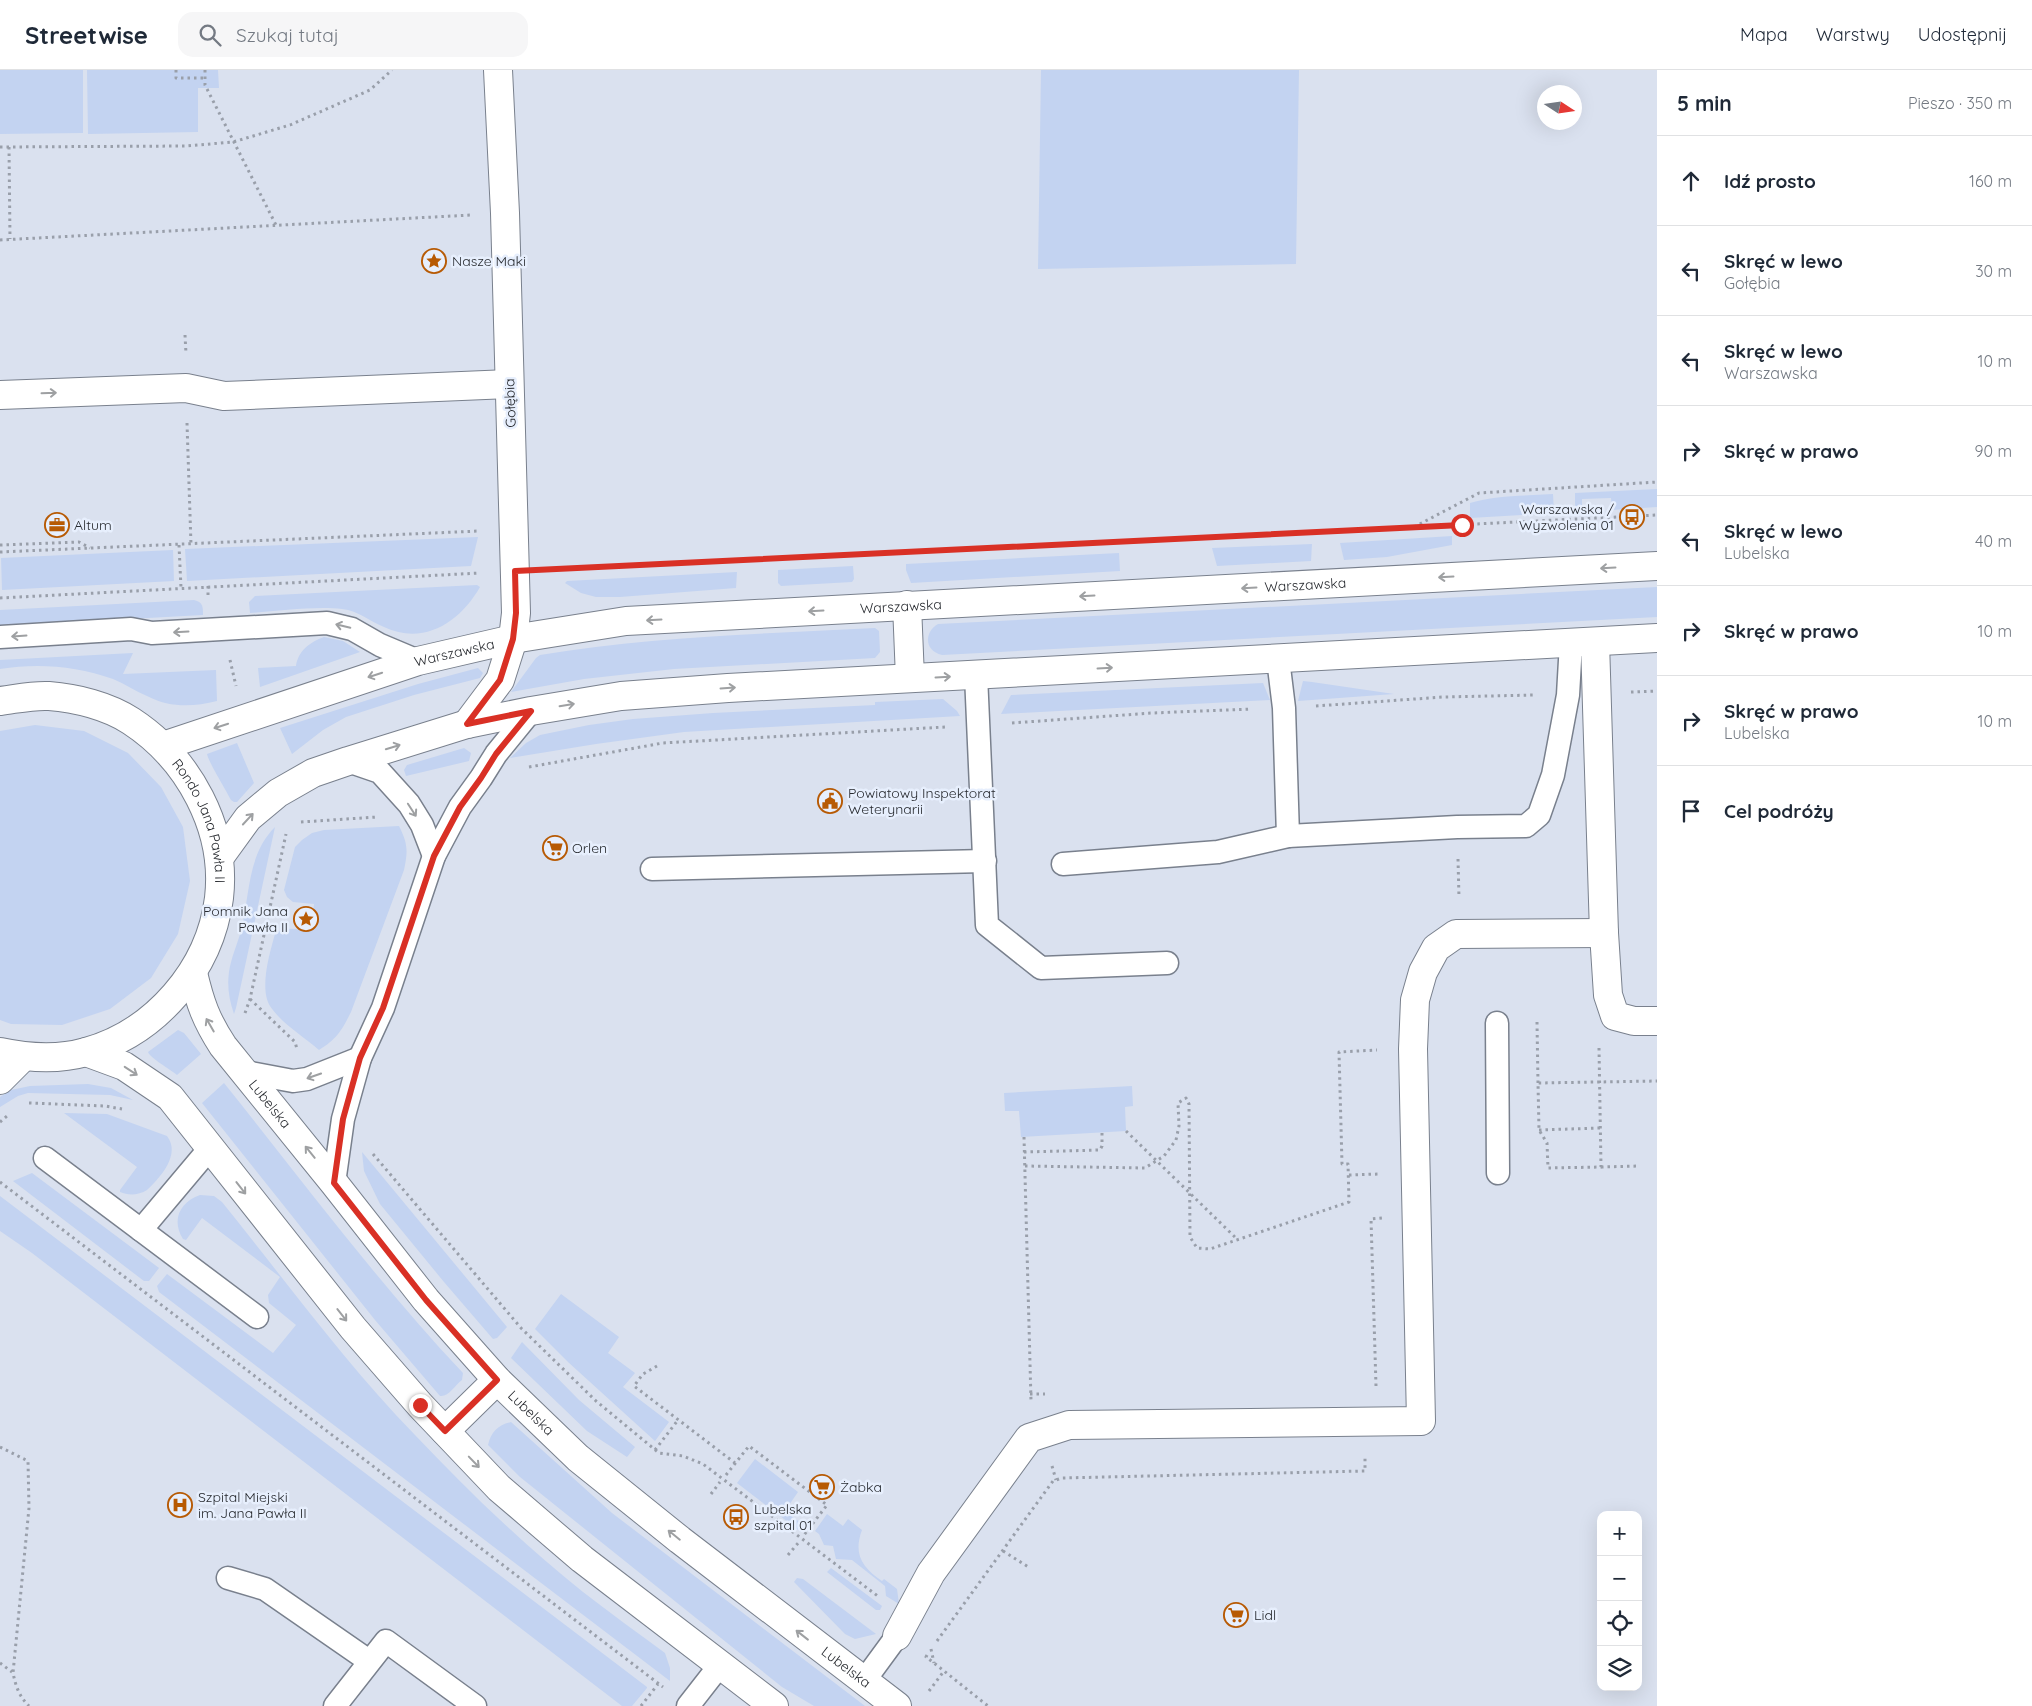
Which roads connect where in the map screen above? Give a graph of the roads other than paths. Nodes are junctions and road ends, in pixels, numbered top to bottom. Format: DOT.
graph roads {
  1 [pos="498,70"];
  2 [pos="509,384"];
  3 [pos="0,395"];
  4 [pos="1657,566"];
  5 [pos="907,605"];
  6 [pos="0,637"];
  7 [pos="1657,638"];
  8 [pos="513,639"];
  9 [pos="1583,642"];
  10 [pos="1278,659"];
  11 [pos="418,661"];
  12 [pos="976,675"];
  13 [pos="910,678"];
  14 [pos="0,701"];
  15 [pos="531,711"];
  16 [pos="467,724"];
  17 [pos="163,746"];
  18 [pos="348,761"];
  19 [pos="1288,836"];
  20 [pos="434,856"];
  21 [pos="219,858"];
  22 [pos="985,861"];
  23 [pos="1063,864"];
  24 [pos="652,869"];
  25 [pos="1604,932"];
  26 [pos="1167,963"];
  27 [pos="193,974"];
  28 [pos="1657,1021"];
  29 [pos="1496,1023"];
  30 [pos="86,1052"];
  31 [pos="12,1054"];
  32 [pos="360,1058"];
  33 [pos="246,1072"];
  34 [pos="0,1080"];
  35 [pos="210,1148"];
  36 [pos="45,1158"];
  37 [pos="1498,1173"];
  38 [pos="334,1183"];
  39 [pos="142,1230"];
  40 [pos="257,1317"];
  41 [pos="497,1380"];
  42 [pos="445,1431"];
  43 [pos="228,1578"];
  44 [pos="902,1627"];
  45 [pos="370,1661"];
  46 [pos="720,1665"];
  47 [pos="864,1681"];
  48 [pos="335,1706"];
  49 [pos="475,1706"];
  50 [pos="688,1706"];
  51 [pos="774,1706"];
  52 [pos="897,1706"];
  1 -- 2 [label="main road, Gołębia"];
  3 -- 2 [label="main road, one-way"];
  2 -- 8 [label="main road, Gołębia"];
  4 -- 5 [label="main road, Warszawska, one-way"];
  5 -- 8 [label="main road, Warszawska, one-way"];
  5 -- 13 [label="main road"];
  11 -- 6 [label="lane, one-way"];
  7 -- 9 [label="main road"];
  8 -- 11 [label="main road, Warszawska"];
  8 -- 16 [label="main road, Gołębia"];
  9 -- 10 [label="main road"];
  9 -- 19 [label="lane"];
  9 -- 25 [label="main road"];
  12 -- 10 [label="main road, one-way"];
  10 -- 19 [label="lane"];
  11 -- 17 [label="main road, Warszawska, one-way"];
  13 -- 12 [label="main road, one-way"];
  12 -- 22 [label="lane"];
  15 -- 13 [label="main road, one-way"];
  14 -- 17 [label="main road, Rondo Jana Pawła II"];
  15 -- 16 [label="main road"];
  15 -- 20 [label="lane"];
  18 -- 16 [label="main road, one-way"];
  17 -- 21 [label="main road, Rondo Jana Pawła II"];
  18 -- 20 [label="lane, one-way"];
  21 -- 18 [label="main road, one-way"];
  19 -- 23 [label="lane"];
  20 -- 32 [label="lane"];
  21 -- 27 [label="main road, Rondo Jana Pawła II"];
  22 -- 24 [label="lane"];
  22 -- 26 [label="lane"];
  25 -- 28 [label="main road"];
  25 -- 44 [label="main road"];
  27 -- 30 [label="main road, Rondo Jana Pawła II"];
  33 -- 27 [label="main road, Lubelska, one-way"];
  29 -- 37 [label="lane"];
  30 -- 31 [label="main road, Rondo Jana Pawła II"];
  30 -- 35 [label="main road, one-way"];
  31 -- 34 [label="main road"];
  32 -- 33 [label="lane, one-way"];
  32 -- 38 [label="lane"];
  38 -- 33 [label="main road, Lubelska, one-way"];
  35 -- 39 [label="lane"];
  35 -- 42 [label="main road, one-way"];
  36 -- 39 [label="lane"];
  38 -- 41 [label="main road, Lubelska"];
  39 -- 40 [label="lane"];
  41 -- 42 [label="main road"];
  47 -- 41 [label="main road, Lubelska, one-way"];
  42 -- 46 [label="main road, one-way"];
  43 -- 45 [label="lane"];
  44 -- 47 [label="lane"];
  45 -- 48 [label="lane"];
  45 -- 49 [label="lane"];
  46 -- 50 [label="lane"];
  46 -- 51 [label="main road"];
  47 -- 52 [label="main road, Lubelska"];
}
